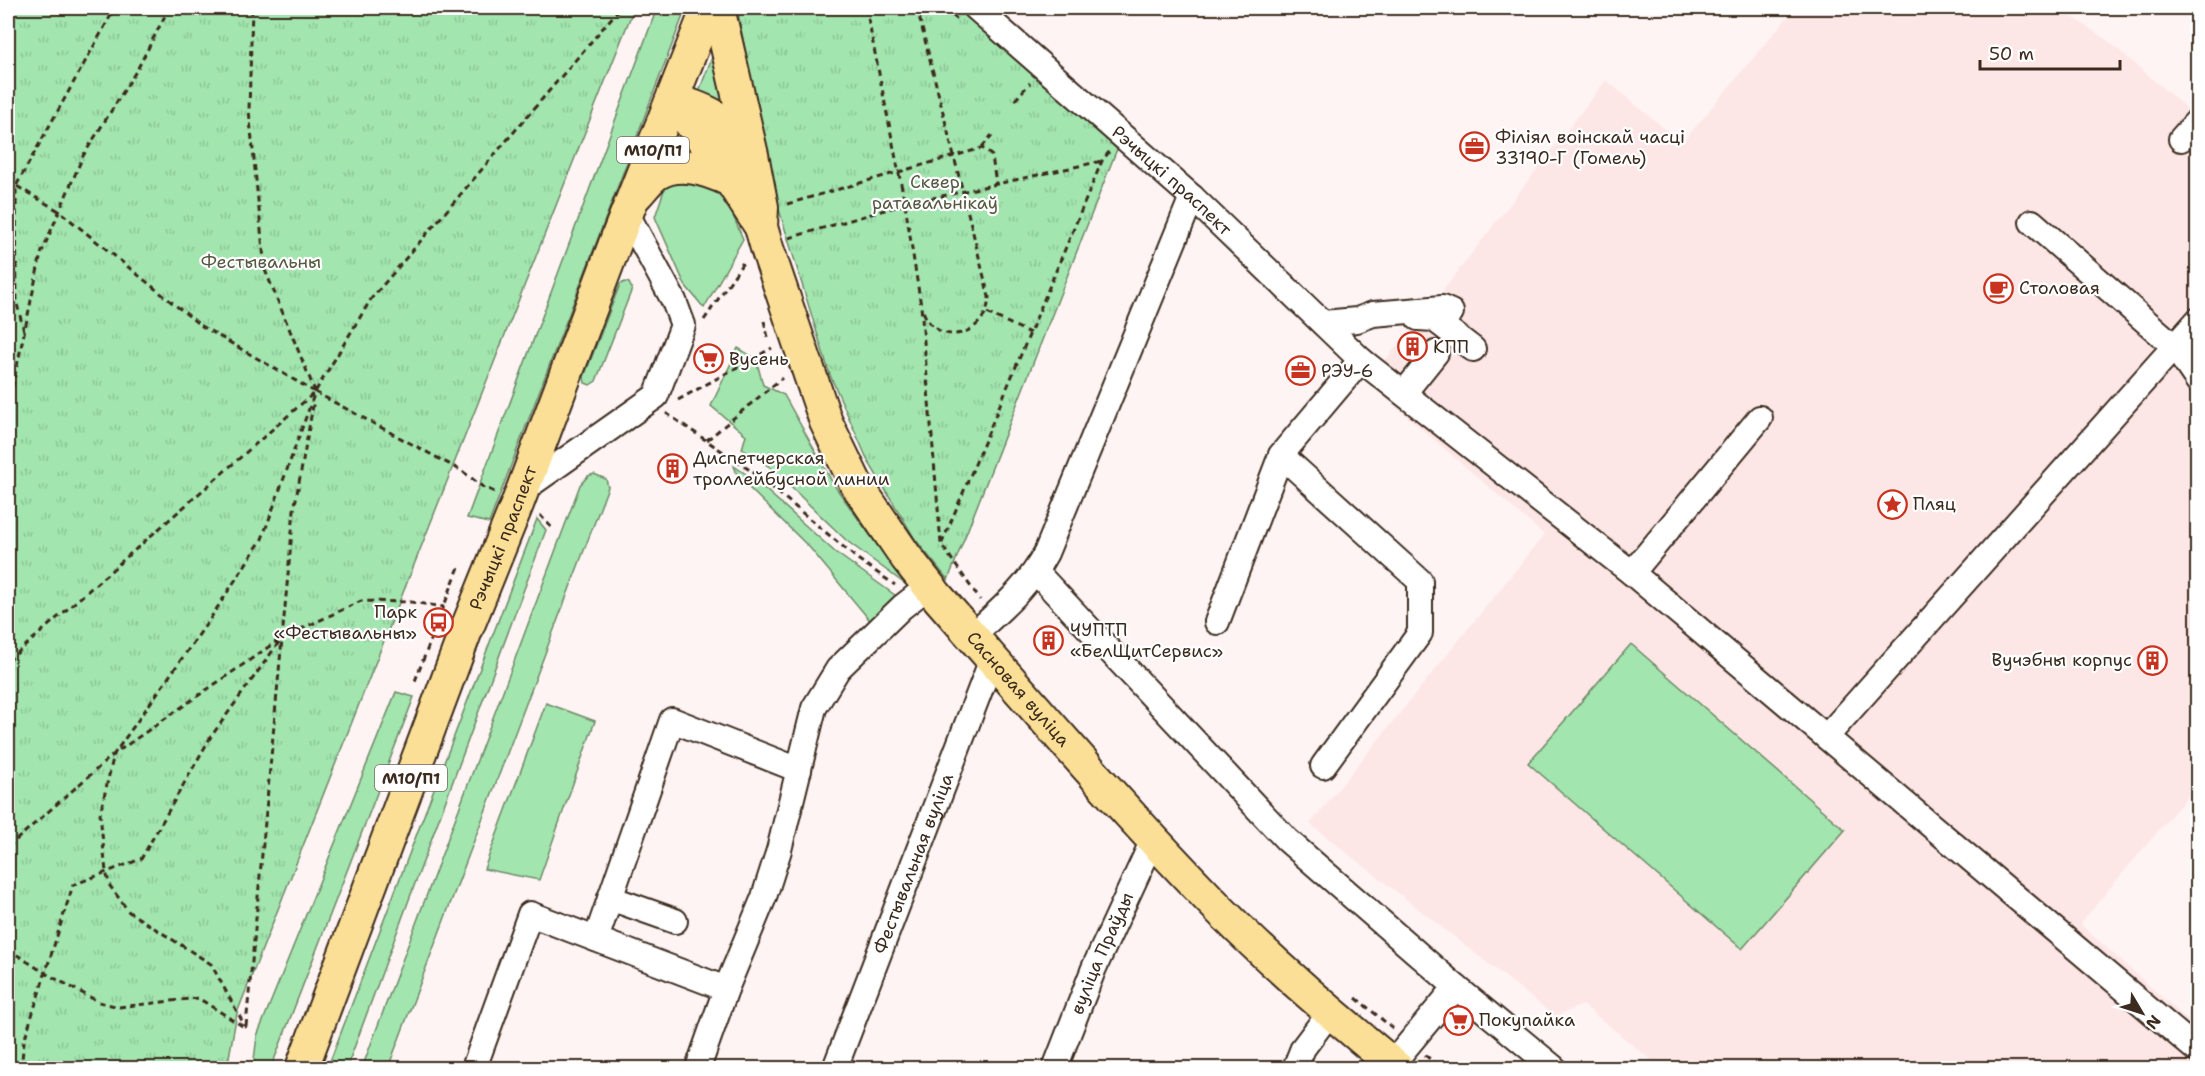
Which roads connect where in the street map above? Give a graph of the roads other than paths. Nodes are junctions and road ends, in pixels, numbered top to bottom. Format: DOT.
graph roads {
  1 [pos="708,8"];
  2 [pos="718,8"];
  3 [pos="976,8"];
  4 [pos="673,100"];
  5 [pos="2198,120"];
  6 [pos="2181,139"];
  7 [pos="753,155"];
  8 [pos="730,180"];
  9 [pos="1192,197"];
  10 [pos="629,207"];
  11 [pos="2032,222"];
  12 [pos="776,224"];
  13 [pos="1451,312"];
  14 [pos="1357,320"];
  15 [pos="2198,320"];
  16 [pos="1323,323"];
  17 [pos="2175,346"];
  18 [pos="1473,349"];
  19 [pos="1436,353"];
  20 [pos="1361,360"];
  21 [pos="2198,381"];
  22 [pos="1404,393"];
  23 [pos="1760,418"];
  24 [pos="1281,455"];
  25 [pos="520,498"];
  26 [pos="1036,572"];
  27 [pos="1632,573"];
  28 [pos="922,591"];
  29 [pos="1217,622"];
  30 [pos="979,630"];
  31 [pos="992,659"];
  32 [pos="1827,736"];
  33 [pos="1323,766"];
  34 [pos="799,770"];
  35 [pos="1153,840"];
  36 [pos="610,898"];
  37 [pos="675,921"];
  38 [pos="596,939"];
  39 [pos="1456,987"];
  40 [pos="726,989"];
  41 [pos="1342,1005"];
  42 [pos="2198,1051"];
  43 [pos="1399,1058"];
  44 [pos="302,1068"];
  45 [pos="474,1068"];
  46 [pos="698,1068"];
  47 [pos="835,1068"];
  48 [pos="1055,1068"];
  49 [pos="1295,1068"];
  50 [pos="1554,1068"];
  1 -- 4 [label="main road, Рэчыцкі праспект / М10/П1"];
  2 -- 7 [label="main road, Сасновая вуліца"];
  3 -- 9 [label="street, Рэчыцкі праспект"];
  4 -- 7 [label="main road"];
  4 -- 8 [label="main road, Сасновая вуліца"];
  4 -- 10 [label="main road, Рэчыцкі праспект / М10/П1"];
  5 -- 6 [label="street"];
  7 -- 12 [label="main road, Сасновая вуліца"];
  8 -- 10 [label="main road"];
  8 -- 12 [label="main road, Сасновая вуліца"];
  9 -- 16 [label="street, Рэчыцкі праспект"];
  9 -- 26 [label="street"];
  10 -- 25 [label="main road, Рэчыцкі праспект / М10/П1"];
  10 -- 25 [label="street"];
  11 -- 17 [label="street"];
  12 -- 28 [label="main road, Сасновая вуліца"];
  13 -- 14 [label="street"];
  14 -- 16 [label="street"];
  14 -- 18 [label="street"];
  15 -- 17 [label="street"];
  16 -- 20 [label="street, Рэчыцкі праспект"];
  17 -- 21 [label="street"];
  17 -- 32 [label="street"];
  19 -- 22 [label="street"];
  20 -- 22 [label="street, Рэчыцкі праспект"];
  20 -- 24 [label="street"];
  22 -- 27 [label="street, Рэчыцкі праспект"];
  23 -- 27 [label="street"];
  24 -- 29 [label="street"];
  24 -- 33 [label="street"];
  25 -- 44 [label="main road, Рэчыцкі праспект / М10/П1"];
  26 -- 30 [label="street"];
  26 -- 39 [label="street"];
  27 -- 32 [label="street, Рэчыцкі праспект"];
  28 -- 30 [label="main road, Сасновая вуліца"];
  28 -- 34 [label="street"];
  30 -- 31 [label="main road, Сасновая вуліца"];
  31 -- 35 [label="main road, Сасновая вуліца"];
  31 -- 47 [label="street, Фестывальная вуліца"];
  32 -- 42 [label="street, Рэчыцкі праспект"];
  34 -- 36 [label="street"];
  34 -- 40 [label="street"];
  35 -- 41 [label="main road, Сасновая вуліца"];
  35 -- 48 [label="street, вуліца Праўды"];
  36 -- 37 [label="street"];
  36 -- 38 [label="street"];
  38 -- 40 [label="street"];
  38 -- 45 [label="street"];
  39 -- 43 [label="street"];
  39 -- 50 [label="street"];
  40 -- 46 [label="street"];
  41 -- 43 [label="main road, Сасновая вуліца"];
  41 -- 49 [label="street"];
}
